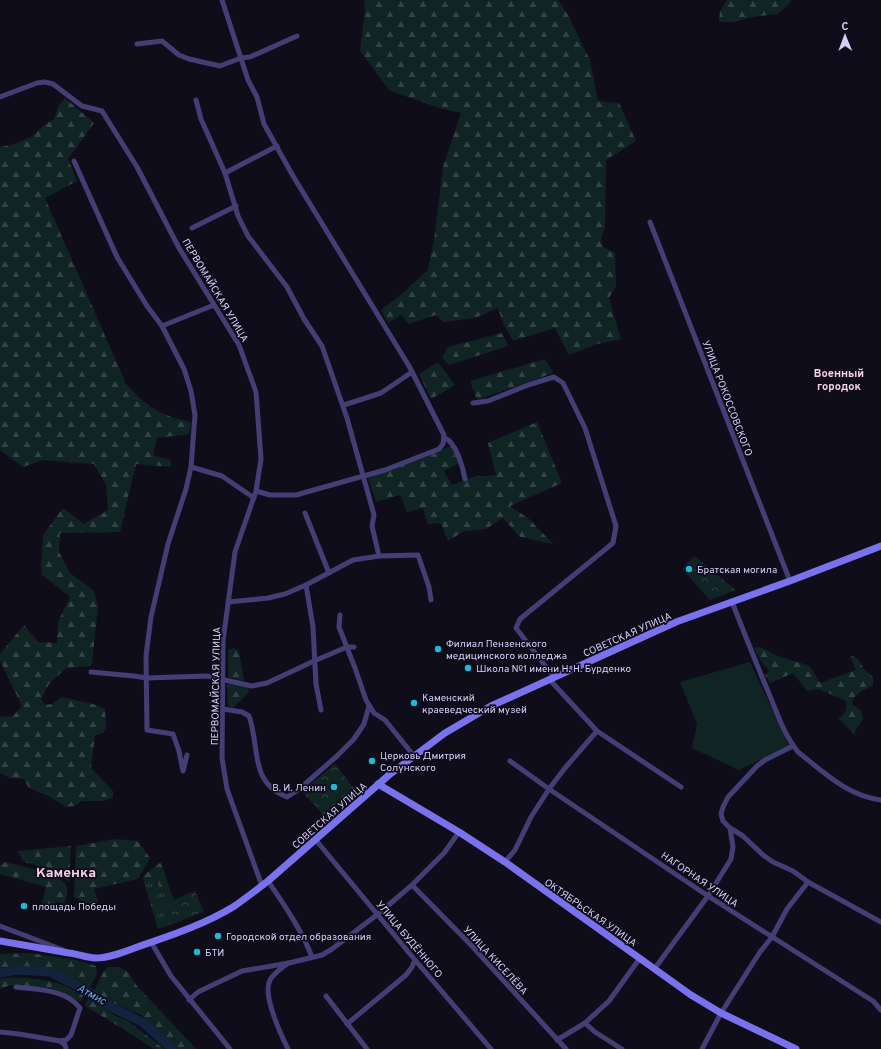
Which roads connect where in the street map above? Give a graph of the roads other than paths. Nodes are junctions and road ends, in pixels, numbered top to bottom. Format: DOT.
graph roads {
  1 [pos="222,0"];
  2 [pos="297,36"];
  3 [pos="137,44"];
  4 [pos="241,58"];
  5 [pos="0,97"];
  6 [pos="196,100"];
  7 [pos="277,146"];
  8 [pos="74,161"];
  9 [pos="225,173"];
  10 [pos="236,206"];
  11 [pos="650,222"];
  12 [pos="192,228"];
  13 [pos="214,305"];
  14 [pos="162,326"];
  15 [pos="412,372"];
  16 [pos="473,403"];
  17 [pos="344,406"];
  18 [pos="444,438"];
  19 [pos="191,467"];
  20 [pos="363,476"];
  21 [pos="465,479"];
  22 [pos="256,491"];
  23 [pos="254,498"];
  24 [pos="306,513"];
  25 [pos="881,546"];
  26 [pos="379,556"];
  27 [pos="329,573"];
  28 [pos="790,581"];
  29 [pos="306,585"];
  30 [pos="431,600"];
  31 [pos="228,602"];
  32 [pos="732,602"];
  33 [pos="340,615"];
  34 [pos="347,647"];
  35 [pos="354,647"];
  36 [pos="314,661"];
  37 [pos="91,672"];
  38 [pos="147,678"];
  39 [pos="552,678"];
  40 [pos="223,680"];
  41 [pos="369,706"];
  42 [pos="223,709"];
  43 [pos="321,710"];
  44 [pos="597,732"];
  45 [pos="793,746"];
  46 [pos="187,755"];
  47 [pos="414,756"];
  48 [pos="510,761"];
  49 [pos="378,784"];
  50 [pos="681,788"];
  51 [pos="549,789"];
  52 [pos="881,800"];
  53 [pos="730,828"];
  54 [pos="459,832"];
  55 [pos="315,840"];
  56 [pos="505,862"];
  57 [pos="808,882"];
  58 [pos="265,883"];
  59 [pos="412,885"];
  60 [pos="708,896"];
  61 [pos="378,914"];
  62 [pos="881,922"];
  63 [pos="0,926"];
  64 [pos="772,937"];
  65 [pos="0,941"];
  66 [pos="151,942"];
  67 [pos="72,953"];
  68 [pos="312,957"];
  69 [pos="640,958"];
  70 [pos="415,960"];
  71 [pos="289,963"];
  72 [pos="655,968"];
  73 [pos="16,987"];
  74 [pos="326,996"];
  75 [pos="189,1000"];
  76 [pos="881,1010"];
  77 [pos="721,1013"];
  78 [pos="585,1022"];
  79 [pos="347,1024"];
  80 [pos="0,1032"];
  81 [pos="558,1040"];
  82 [pos="60,1041"];
  83 [pos="66,1049"];
  84 [pos="230,1049"];
  85 [pos="288,1049"];
  86 [pos="367,1049"];
  87 [pos="492,1049"];
  88 [pos="566,1049"];
  89 [pos="622,1049"];
  90 [pos="702,1049"];
  91 [pos="796,1049"];
  1 -- 4 [label="street"];
  2 -- 4 [label="street"];
  3 -- 4 [label="street"];
  4 -- 7 [label="street"];
  5 -- 13 [label="street, ПЕРВОМАЙСКАЯ УЛИЦА"];
  6 -- 9 [label="street"];
  7 -- 9 [label="street"];
  7 -- 15 [label="street"];
  8 -- 14 [label="street"];
  9 -- 10 [label="street"];
  10 -- 12 [label="street"];
  10 -- 17 [label="street"];
  11 -- 28 [label="street, УЛИЦА РОКОССОВСКОГО"];
  13 -- 14 [label="street"];
  13 -- 22 [label="street, ПЕРВОМАЙСКАЯ УЛИЦА"];
  14 -- 19 [label="street"];
  15 -- 17 [label="street"];
  15 -- 18 [label="street"];
  16 -- 39 [label="street"];
  17 -- 20 [label="street"];
  18 -- 20 [label="street"];
  18 -- 21 [label="street"];
  19 -- 23 [label="street"];
  19 -- 38 [label="street"];
  20 -- 22 [label="street"];
  20 -- 26 [label="street"];
  22 -- 23 [label="street, ПЕРВОМАЙСКАЯ УЛИЦА"];
  23 -- 31 [label="street, ПЕРВОМАЙСКАЯ УЛИЦА"];
  24 -- 27 [label="street"];
  25 -- 28 [label="main road, СОВЕТСКАЯ УЛИЦА"];
  26 -- 27 [label="street"];
  26 -- 30 [label="street"];
  27 -- 29 [label="street"];
  28 -- 32 [label="main road, СОВЕТСКАЯ УЛИЦА"];
  29 -- 31 [label="street"];
  29 -- 36 [label="street"];
  31 -- 40 [label="street, ПЕРВОМАЙСКАЯ УЛИЦА"];
  32 -- 39 [label="main road, СОВЕТСКАЯ УЛИЦА"];
  32 -- 45 [label="street"];
  33 -- 34 [label="street"];
  34 -- 35 [label="street"];
  34 -- 36 [label="street"];
  34 -- 41 [label="street"];
  36 -- 40 [label="street"];
  36 -- 43 [label="street"];
  37 -- 38 [label="street"];
  38 -- 40 [label="street"];
  38 -- 46 [label="street"];
  39 -- 44 [label="street"];
  39 -- 47 [label="main road, СОВЕТСКАЯ УЛИЦА"];
  40 -- 42 [label="street, ПЕРВОМАЙСКАЯ УЛИЦА"];
  41 -- 42 [label="street"];
  41 -- 47 [label="street"];
  42 -- 58 [label="street, ПЕРВОМАЙСКАЯ УЛИЦА"];
  44 -- 50 [label="street"];
  44 -- 51 [label="street"];
  45 -- 52 [label="street"];
  45 -- 53 [label="street"];
  47 -- 49 [label="main road, СОВЕТСКАЯ УЛИЦА"];
  48 -- 51 [label="street, НАГОРНАЯ УЛИЦА"];
  49 -- 54 [label="main road, ОКТЯБРЬСКАЯ УЛИЦА"];
  49 -- 55 [label="main road, СОВЕТСКАЯ УЛИЦА"];
  51 -- 56 [label="street"];
  51 -- 60 [label="street, НАГОРНАЯ УЛИЦА"];
  53 -- 57 [label="street"];
  53 -- 60 [label="street"];
  54 -- 56 [label="main road, ОКТЯБРЬСКАЯ УЛИЦА"];
  54 -- 59 [label="street"];
  55 -- 58 [label="main road, СОВЕТСКАЯ УЛИЦА"];
  55 -- 61 [label="street, УЛИЦА БУДЁННОГО"];
  56 -- 69 [label="main road, ОКТЯБРЬСКАЯ УЛИЦА"];
  57 -- 62 [label="street"];
  57 -- 64 [label="street"];
  58 -- 66 [label="main road, СОВЕТСКАЯ УЛИЦА"];
  58 -- 68 [label="street, ПЕРВОМАЙСКАЯ УЛИЦА"];
  59 -- 61 [label="street"];
  59 -- 81 [label="street, УЛИЦА КИСЕЛЁВА"];
  60 -- 64 [label="street, НАГОРНАЯ УЛИЦА"];
  60 -- 72 [label="street"];
  61 -- 68 [label="street"];
  61 -- 70 [label="street, УЛИЦА БУДЁННОГО"];
  63 -- 67 [label="street, СОВЕТСКАЯ УЛИЦА"];
  64 -- 76 [label="street, НАГОРНАЯ УЛИЦА"];
  64 -- 77 [label="street"];
  65 -- 67 [label="main road, СОВЕТСКАЯ УЛИЦА"];
  66 -- 67 [label="main road, СОВЕТСКАЯ УЛИЦА"];
  66 -- 75 [label="street"];
  68 -- 71 [label="street"];
  69 -- 72 [label="main road, ОКТЯБРЬСКАЯ УЛИЦА"];
  69 -- 78 [label="street"];
  70 -- 79 [label="street"];
  70 -- 87 [label="street, УЛИЦА БУДЁННОГО"];
  71 -- 75 [label="street"];
  71 -- 85 [label="street"];
  72 -- 77 [label="main road, ОКТЯБРЬСКАЯ УЛИЦА"];
  73 -- 82 [label="street"];
  74 -- 79 [label="street"];
  75 -- 84 [label="street"];
  77 -- 90 [label="street"];
  77 -- 91 [label="main road, ОКТЯБРЬСКАЯ УЛИЦА"];
  78 -- 81 [label="street"];
  78 -- 89 [label="street"];
  79 -- 86 [label="street"];
  80 -- 82 [label="street"];
  81 -- 88 [label="street, УЛИЦА КИСЕЛЁВА"];
  82 -- 83 [label="street"];
}
